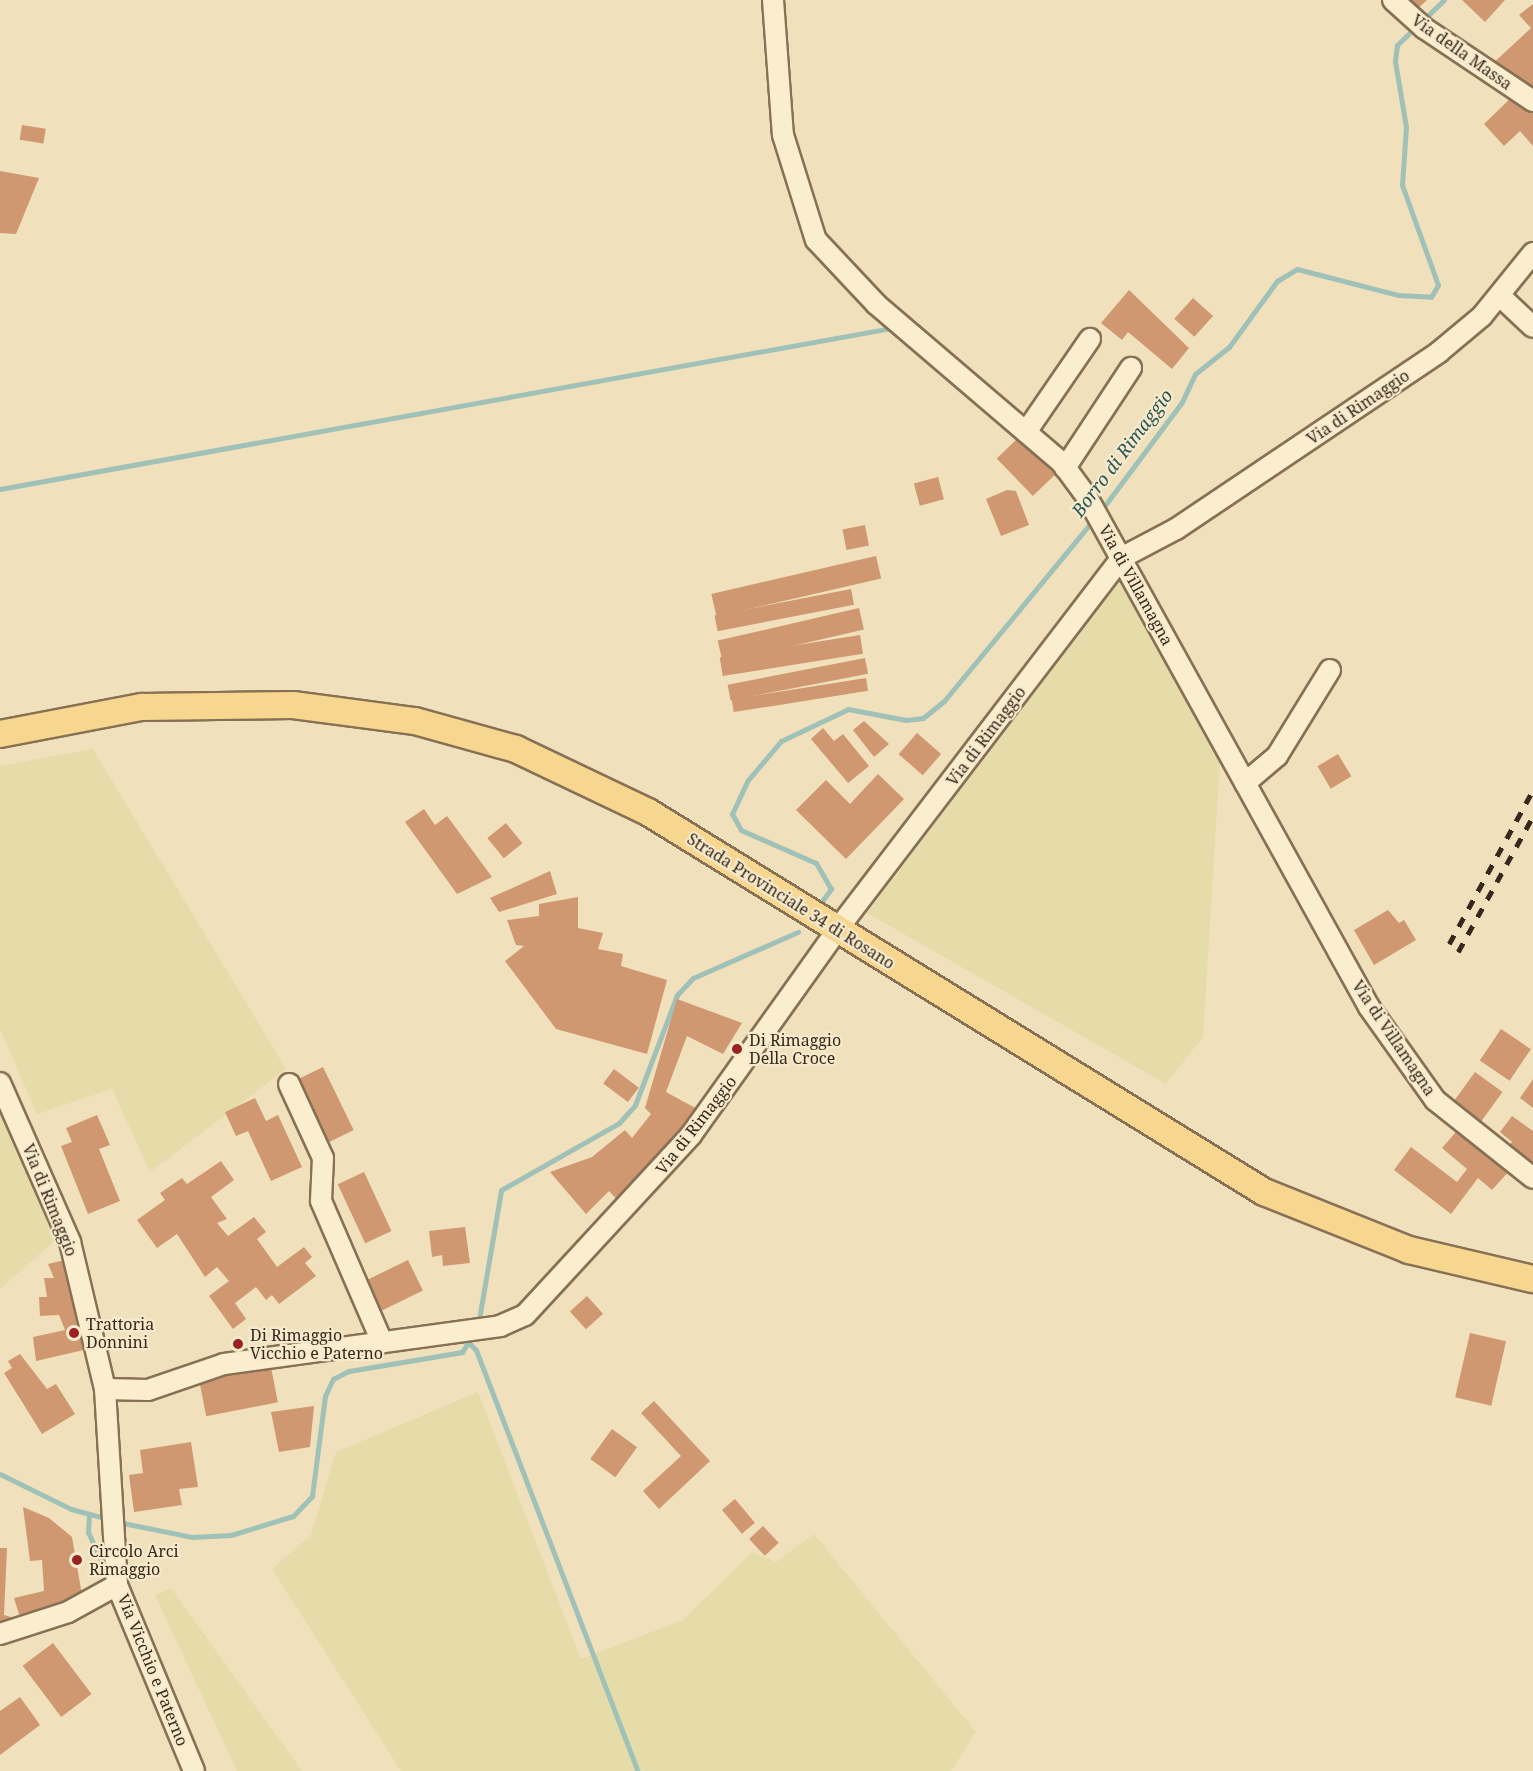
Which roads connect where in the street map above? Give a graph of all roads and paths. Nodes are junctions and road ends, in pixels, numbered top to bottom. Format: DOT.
graph roads {
  1 [pos="773,0"];
  2 [pos="1393,0"];
  3 [pos="1533,101"];
  4 [pos="1533,253"];
  5 [pos="1500,296"];
  6 [pos="1533,327"];
  7 [pos="1090,339"];
  8 [pos="1131,368"];
  9 [pos="1026,432"];
  10 [pos="1065,468"];
  11 [pos="1122,558"];
  12 [pos="1330,670"];
  13 [pos="0,734"];
  14 [pos="1245,783"];
  15 [pos="832,927"];
  16 [pos="0,1083"];
  17 [pos="289,1084"];
  18 [pos="1533,1178"];
  19 [pos="1533,1279"];
  20 [pos="382,1342"];
  21 [pos="105,1389"];
  22 [pos="117,1585"];
  23 [pos="0,1634"];
  24 [pos="194,1771"];
  1 -- 9 [label="street, Via di Villamagna"];
  2 -- 3 [label="street, Via della Massa"];
  4 -- 5 [label="street, Via di Rimaggio"];
  5 -- 6 [label="street"];
  5 -- 11 [label="street, Via di Rimaggio"];
  7 -- 9 [label="street"];
  8 -- 10 [label="street"];
  9 -- 10 [label="street, Via di Villamagna"];
  10 -- 11 [label="street, Via di Villamagna"];
  11 -- 14 [label="street, Via di Villamagna"];
  11 -- 15 [label="street, Via di Rimaggio"];
  12 -- 14 [label="street"];
  13 -- 15 [label="main road, Strada Provinciale 34 di Rosano"];
  14 -- 18 [label="street, Via di Villamagna"];
  15 -- 19 [label="main road, Strada Provinciale 34 di Rosano"];
  15 -- 20 [label="street, Via di Rimaggio"];
  16 -- 21 [label="street, Via di Rimaggio"];
  17 -- 20 [label="street"];
  20 -- 21 [label="street, Via di Rimaggio"];
  21 -- 22 [label="street, Via Vicchio e Paterno"];
  22 -- 23 [label="street"];
  22 -- 24 [label="street, Via Vicchio e Paterno"];
}
